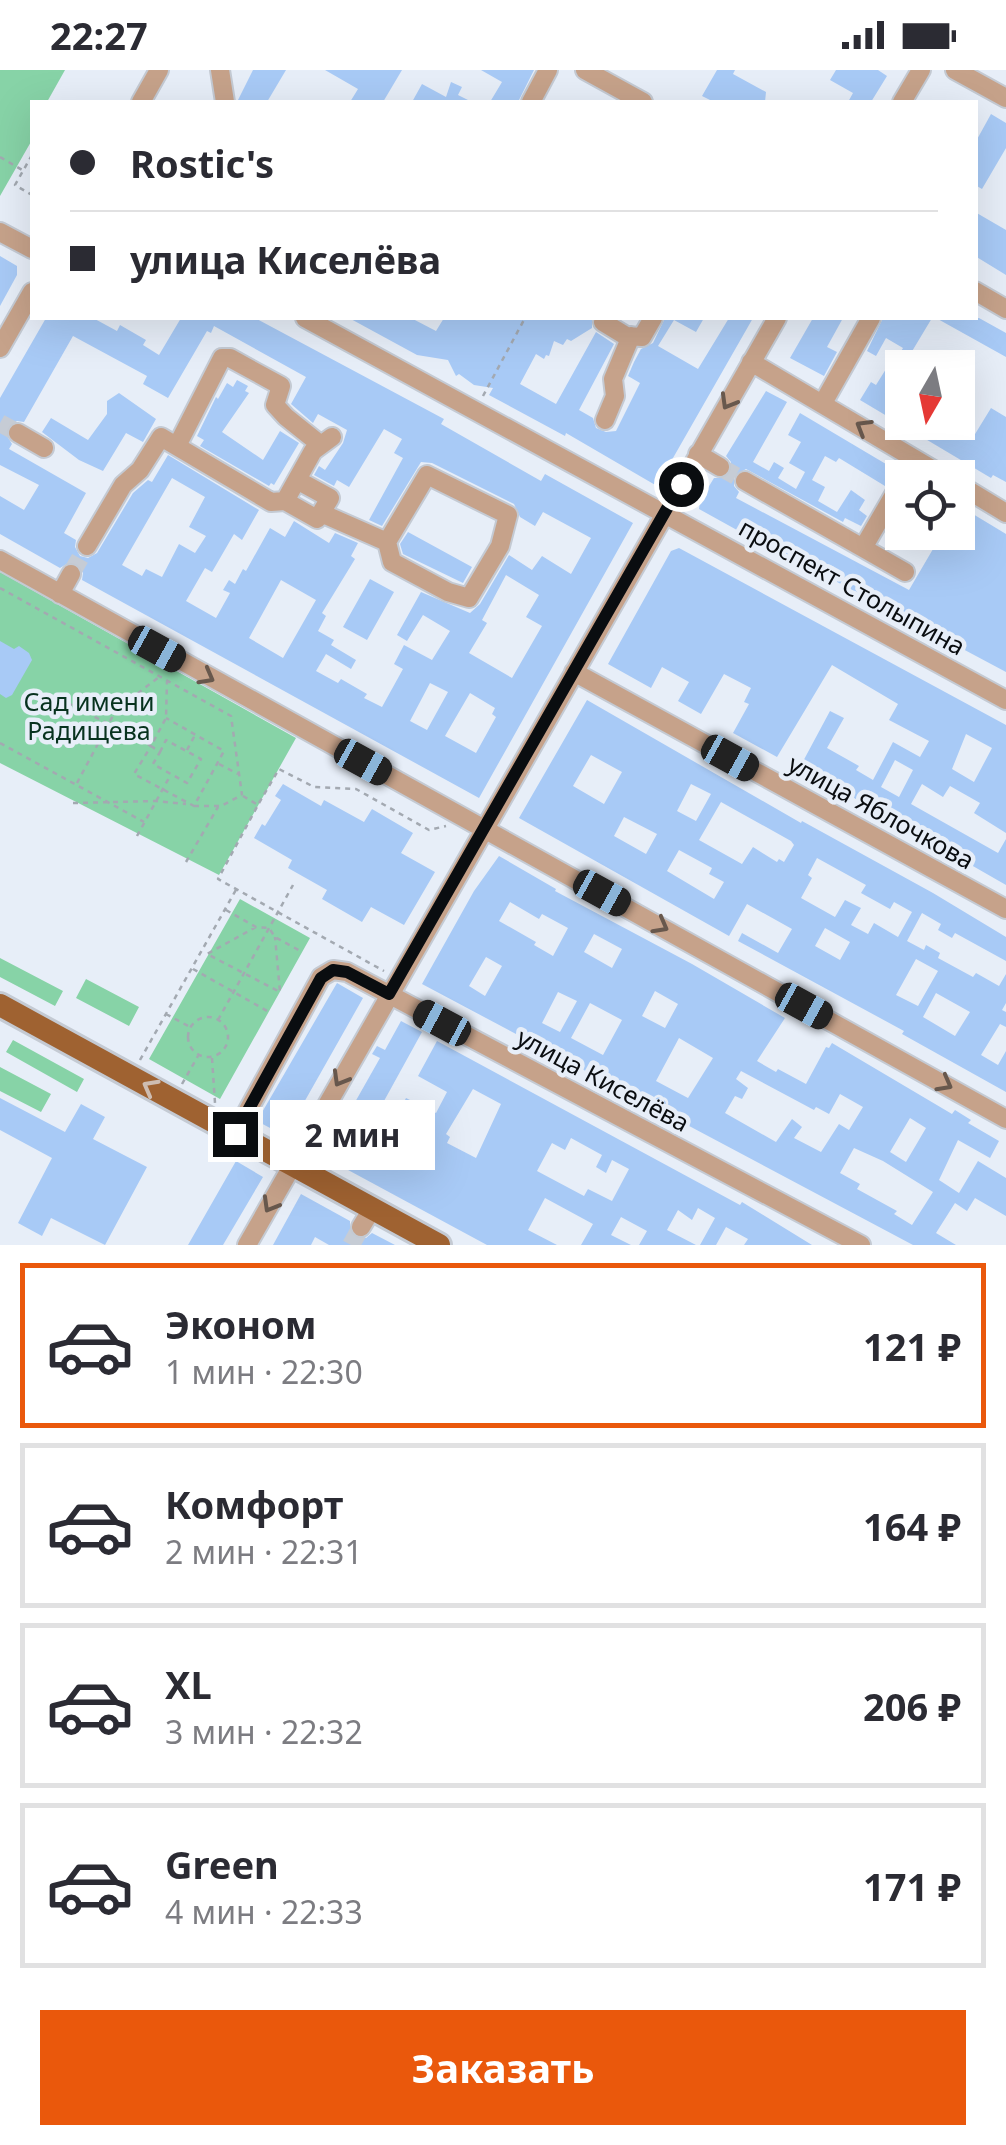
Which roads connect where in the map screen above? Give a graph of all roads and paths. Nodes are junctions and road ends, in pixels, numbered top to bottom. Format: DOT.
graph roads {
  1 [pos="159,70"];
  2 [pos="220,70"];
  3 [pos="548,70"];
  4 [pos="585,70"];
  5 [pos="921,70"];
  6 [pos="955,70"];
  7 [pos="1006,98"];
  8 [pos="142,100"];
  9 [pos="225,100"];
  10 [pos="532,100"];
  11 [pos="639,100"];
  12 [pos="903,100"];
  13 [pos="0,158"];
  14 [pos="30,159"];
  15 [pos="24,171"];
  16 [pos="30,194"];
  17 [pos="0,232"];
  18 [pos="30,249"];
  19 [pos="978,294"];
  20 [pos="30,296"];
  21 [pos="1006,309"];
  22 [pos="309,320"];
  23 [pos="525,320"];
  24 [pos="652,320"];
  25 [pos="776,320"];
  26 [pos="870,320"];
  27 [pos="602,322"];
  28 [pos="631,336"];
  29 [pos="0,348"];
  30 [pos="751,362"];
  31 [pos="824,403"];
  32 [pos="475,410"];
  33 [pos="605,420"];
  34 [pos="18,433"];
  35 [pos="176,446"];
  36 [pos="44,448"];
  37 [pos="698,454"];
  38 [pos="915,459"];
  39 [pos="720,467"];
  40 [pos="297,480"];
  41 [pos="745,481"];
  42 [pos="975,494"];
  43 [pos="285,501"];
  44 [pos="885,511"];
  45 [pos="321,512"];
  46 [pos="1006,513"];
  47 [pos="664,514"];
  48 [pos="387,542"];
  49 [pos="88,546"];
  50 [pos="864,548"];
  51 [pos="0,560"];
  52 [pos="905,572"];
  53 [pos="71,574"];
  54 [pos="0,588"];
  55 [pos="60,594"];
  56 [pos="574,672"];
  57 [pos="160,676"];
  58 [pos="167,680"];
  59 [pos="1006,700"];
  60 [pos="68,702"];
  61 [pos="166,718"];
  62 [pos="107,724"];
  63 [pos="195,735"];
  64 [pos="0,744"];
  65 [pos="150,746"];
  66 [pos="160,752"];
  67 [pos="187,752"];
  68 [pos="217,763"];
  69 [pos="172,774"];
  70 [pos="240,775"];
  71 [pos="75,785"];
  72 [pos="163,789"];
  73 [pos="242,795"];
  74 [pos="104,801"];
  75 [pos="156,801"];
  76 [pos="72,803"];
  77 [pos="258,804"];
  78 [pos="194,806"];
  79 [pos="218,806"];
  80 [pos="144,822"];
  81 [pos="446,826"];
  82 [pos="484,828"];
  83 [pos="137,836"];
  84 [pos="186,862"];
  85 [pos="294,885"];
  86 [pos="237,888"];
  87 [pos="225,909"];
  88 [pos="1006,909"];
  89 [pos="279,910"];
  90 [pos="256,927"];
  91 [pos="268,928"];
  92 [pos="275,937"];
  93 [pos="202,950"];
  94 [pos="302,952"];
  95 [pos="208,954"];
  96 [pos="192,968"];
  97 [pos="384,971"];
  98 [pos="243,974"];
  99 [pos="233,992"];
  100 [pos="389,994"];
  101 [pos="0,1006"];
  102 [pos="268,1012"];
  103 [pos="165,1014"];
  104 [pos="218,1020"];
  105 [pos="191,1028"];
  106 [pos="199,1055"];
  107 [pos="212,1057"];
  108 [pos="140,1061"];
  109 [pos="182,1085"];
  110 [pos="215,1103"];
  111 [pos="1006,1118"];
  112 [pos="235,1134"];
  113 [pos="292,1165"];
  114 [pos="247,1245"];
  115 [pos="439,1245"];
  116 [pos="860,1245"];
  1 -- 8 [label="street"];
  2 -- 9 [label="street"];
  3 -- 10 [label="street"];
  4 -- 11 [label="street"];
  5 -- 12 [label="street"];
  6 -- 7 [label="street"];
  13 -- 15 [label="path"];
  14 -- 15 [label="path"];
  15 -- 16 [label="path"];
  17 -- 18 [label="street"];
  19 -- 21 [label="street"];
  20 -- 29 [label="street"];
  22 -- 32 [label="street, проспект Столыпина"];
  23 -- 32 [label="path"];
  24 -- 28 [label="street"];
  25 -- 30 [label="street"];
  26 -- 31 [label="street"];
  27 -- 28 [label="street"];
  28 -- 33 [label="street"];
  30 -- 31 [label="street"];
  30 -- 37 [label="street, one-way"];
  38 -- 31 [label="street, one-way"];
  32 -- 47 [label="street, проспект Столыпина"];
  34 -- 36 [label="street"];
  35 -- 43 [label="street"];
  35 -- 43 [label="street"];
  35 -- 49 [label="street"];
  37 -- 39 [label="street"];
  37 -- 47 [label="street"];
  40 -- 45 [label="street"];
  41 -- 50 [label="street"];
  42 -- 46 [label="street"];
  43 -- 45 [label="street"];
  44 -- 50 [label="street"];
  45 -- 48 [label="street"];
  47 -- 56 [label="street"];
  47 -- 59 [label="street, проспект Столыпина"];
  48 -- 48 [label="street"];
  50 -- 52 [label="street"];
  51 -- 55 [label="street"];
  53 -- 55 [label="street"];
  54 -- 57 [label="path"];
  55 -- 82 [label="street, one-way"];
  56 -- 82 [label="street"];
  56 -- 88 [label="street, улица Яблочкова"];
  57 -- 58 [label="path"];
  57 -- 62 [label="path"];
  58 -- 61 [label="path"];
  58 -- 70 [label="path"];
  60 -- 62 [label="path"];
  61 -- 63 [label="path"];
  61 -- 65 [label="path"];
  62 -- 65 [label="path"];
  62 -- 71 [label="path"];
  63 -- 67 [label="path"];
  63 -- 68 [label="path"];
  64 -- 71 [label="path"];
  65 -- 66 [label="path"];
  65 -- 72 [label="path"];
  66 -- 67 [label="path"];
  66 -- 69 [label="path"];
  67 -- 69 [label="path"];
  68 -- 70 [label="path"];
  68 -- 78 [label="path"];
  69 -- 72 [label="path"];
  70 -- 73 [label="path"];
  71 -- 74 [label="path"];
  72 -- 75 [label="path"];
  72 -- 78 [label="path"];
  73 -- 77 [label="path"];
  73 -- 79 [label="path"];
  74 -- 75 [label="path"];
  74 -- 76 [label="path"];
  74 -- 80 [label="path"];
  75 -- 78 [label="path"];
  75 -- 80 [label="path"];
  77 -- 81 [label="path"];
  77 -- 86 [label="path"];
  78 -- 79 [label="path"];
  79 -- 84 [label="path"];
  80 -- 83 [label="path"];
  82 -- 100 [label="street"];
  82 -- 111 [label="street, one-way"];
  85 -- 89 [label="path"];
  86 -- 87 [label="path"];
  86 -- 89 [label="path"];
  87 -- 90 [label="path"];
  87 -- 93 [label="path"];
  89 -- 91 [label="path"];
  89 -- 97 [label="path"];
  90 -- 91 [label="path"];
  90 -- 95 [label="path"];
  91 -- 92 [label="path"];
  91 -- 98 [label="path"];
  92 -- 94 [label="path"];
  92 -- 98 [label="path"];
  93 -- 95 [label="path"];
  93 -- 96 [label="path"];
  95 -- 98 [label="path"];
  96 -- 99 [label="path"];
  96 -- 103 [label="path"];
  98 -- 99 [label="path"];
  99 -- 102 [label="path"];
  99 -- 104 [label="path"];
  100 -- 112 [label="street, улица Киселёва"];
  100 -- 113 [label="street, one-way"];
  100 -- 116 [label="street, улица Киселёва"];
  112 -- 101 [label="main road, one-way"];
  103 -- 105 [label="path"];
  103 -- 108 [label="path"];
  104 -- 105 [label="path"];
  104 -- 107 [label="path"];
  105 -- 106 [label="path"];
  106 -- 107 [label="path"];
  106 -- 109 [label="path"];
  107 -- 110 [label="path"];
  112 -- 113 [label="main road"];
  113 -- 114 [label="street, one-way"];
  113 -- 115 [label="main road"];
}
